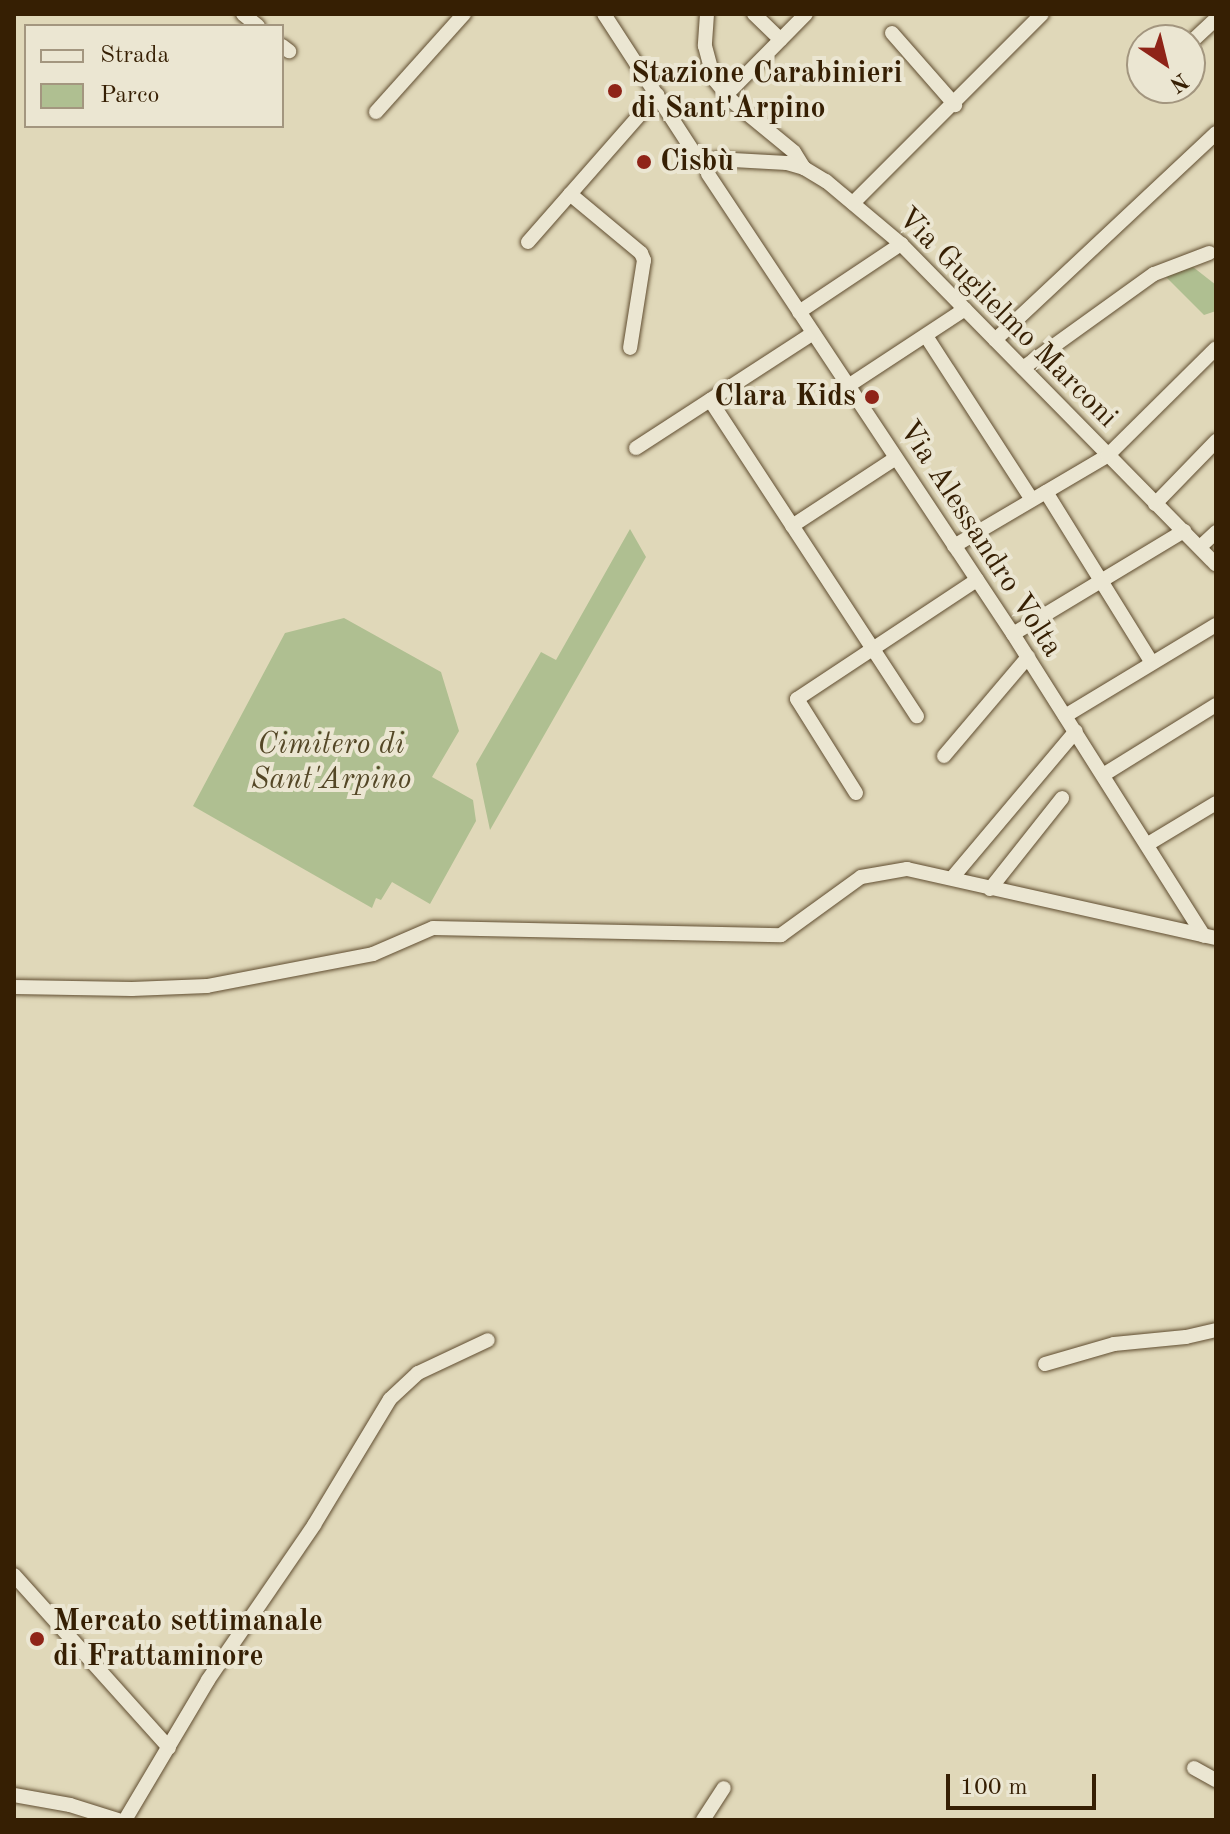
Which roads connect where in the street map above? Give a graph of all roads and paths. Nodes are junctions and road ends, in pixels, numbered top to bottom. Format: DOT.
graph roads {
  1 [pos="464,14"];
  2 [pos="604,14"];
  3 [pos="707,14"];
  4 [pos="754,14"];
  5 [pos="806,14"];
  6 [pos="1020,14"];
  7 [pos="1042,14"];
  8 [pos="1031,26"];
  9 [pos="892,33"];
  10 [pos="781,40"];
  11 [pos="657,95"];
  12 [pos="726,95"];
  13 [pos="955,105"];
  14 [pos="376,112"];
  15 [pos="1216,133"];
  16 [pos="716,165"];
  17 [pos="804,168"];
  18 [pos="570,194"];
  19 [pos="853,203"];
  20 [pos="528,242"];
  21 [pos="901,244"];
  22 [pos="1209,253"];
  23 [pos="965,309"];
  24 [pos="799,312"];
  25 [pos="813,333"];
  26 [pos="926,336"];
  27 [pos="995,340"];
  28 [pos="630,348"];
  29 [pos="1216,348"];
  30 [pos="1023,368"];
  31 [pos="848,386"];
  32 [pos="710,400"];
  33 [pos="1216,441"];
  34 [pos="636,448"];
  35 [pos="1107,456"];
  36 [pos="896,458"];
  37 [pos="1046,492"];
  38 [pos="1032,500"];
  39 [pos="1155,504"];
  40 [pos="792,526"];
  41 [pos="1184,531"];
  42 [pos="1216,532"];
  43 [pos="954,546"];
  44 [pos="1200,547"];
  45 [pos="1216,564"];
  46 [pos="977,580"];
  47 [pos="1100,581"];
  48 [pos="1216,625"];
  49 [pos="1013,634"];
  50 [pos="873,649"];
  51 [pos="1028,657"];
  52 [pos="1152,663"];
  53 [pos="1216,705"];
  54 [pos="917,716"];
  55 [pos="1065,716"];
  56 [pos="1076,731"];
  57 [pos="944,756"];
  58 [pos="1103,775"];
  59 [pos="856,793"];
  60 [pos="1062,798"];
  61 [pos="1216,803"];
  62 [pos="1148,844"];
  63 [pos="952,878"];
  64 [pos="990,889"];
  65 [pos="1210,937"];
  66 [pos="14,987"];
  67 [pos="1216,1330"];
  68 [pos="488,1340"];
  69 [pos="1045,1364"];
  70 [pos="14,1575"];
  71 [pos="169,1748"];
  72 [pos="1194,1768"];
  73 [pos="1216,1780"];
  74 [pos="724,1788"];
  75 [pos="14,1795"];
  76 [pos="118,1820"];
  77 [pos="125,1820"];
  78 [pos="703,1820"];
  1 -- 14 [label="street"];
  2 -- 11 [label="street, Via Alessandro Volta"];
  3 -- 12 [label="street"];
  4 -- 10 [label="street"];
  5 -- 10 [label="street"];
  6 -- 8 [label="street"];
  7 -- 8 [label="street"];
  8 -- 13 [label="street"];
  9 -- 13 [label="street"];
  10 -- 12 [label="street"];
  11 -- 16 [label="street, Via Alessandro Volta"];
  11 -- 18 [label="street"];
  12 -- 17 [label="street"];
  13 -- 19 [label="street"];
  15 -- 27 [label="street"];
  16 -- 17 [label="street, Via Guglielmo Marconi"];
  16 -- 24 [label="street, Via Alessandro Volta"];
  17 -- 19 [label="street, Via Guglielmo Marconi"];
  18 -- 20 [label="street"];
  18 -- 28 [label="street"];
  19 -- 21 [label="street, Via Guglielmo Marconi"];
  21 -- 23 [label="street, Via Guglielmo Marconi"];
  21 -- 24 [label="street"];
  22 -- 30 [label="street"];
  23 -- 26 [label="street"];
  23 -- 27 [label="street, Via Guglielmo Marconi"];
  24 -- 25 [label="street, Via Alessandro Volta"];
  25 -- 31 [label="street, Via Alessandro Volta"];
  25 -- 32 [label="street"];
  26 -- 31 [label="street"];
  26 -- 38 [label="street"];
  27 -- 30 [label="street, Via Guglielmo Marconi"];
  29 -- 35 [label="street"];
  30 -- 35 [label="street, Via Guglielmo Marconi"];
  31 -- 36 [label="street, Via Alessandro Volta"];
  32 -- 34 [label="street"];
  32 -- 40 [label="street"];
  33 -- 39 [label="street"];
  35 -- 37 [label="street"];
  35 -- 39 [label="street, Via Guglielmo Marconi"];
  36 -- 40 [label="street"];
  36 -- 43 [label="street, Via Alessandro Volta"];
  37 -- 38 [label="street"];
  37 -- 47 [label="street"];
  38 -- 43 [label="street"];
  39 -- 41 [label="street, Via Guglielmo Marconi"];
  40 -- 50 [label="street"];
  41 -- 44 [label="street, Via Guglielmo Marconi"];
  41 -- 47 [label="street"];
  42 -- 44 [label="street"];
  43 -- 46 [label="street, Via Alessandro Volta"];
  44 -- 45 [label="street, Via Guglielmo Marconi"];
  46 -- 49 [label="street, Via Alessandro Volta"];
  46 -- 50 [label="street"];
  47 -- 49 [label="street"];
  47 -- 52 [label="street"];
  48 -- 52 [label="street"];
  49 -- 51 [label="street, Via Alessandro Volta"];
  50 -- 54 [label="street"];
  50 -- 59 [label="street"];
  51 -- 55 [label="street, Via Alessandro Volta"];
  51 -- 57 [label="street"];
  52 -- 55 [label="street"];
  53 -- 58 [label="street"];
  55 -- 56 [label="street, Via Alessandro Volta"];
  56 -- 58 [label="street, Via Alessandro Volta"];
  56 -- 63 [label="street"];
  58 -- 62 [label="street, Via Alessandro Volta"];
  60 -- 64 [label="street"];
  61 -- 62 [label="street"];
  62 -- 65 [label="street, Via Alessandro Volta"];
  63 -- 64 [label="street"];
  63 -- 66 [label="street"];
  64 -- 65 [label="street"];
  67 -- 69 [label="street"];
  68 -- 71 [label="street"];
  70 -- 71 [label="street"];
  71 -- 77 [label="street"];
  72 -- 73 [label="street"];
  74 -- 78 [label="street"];
  75 -- 76 [label="street"];
}
